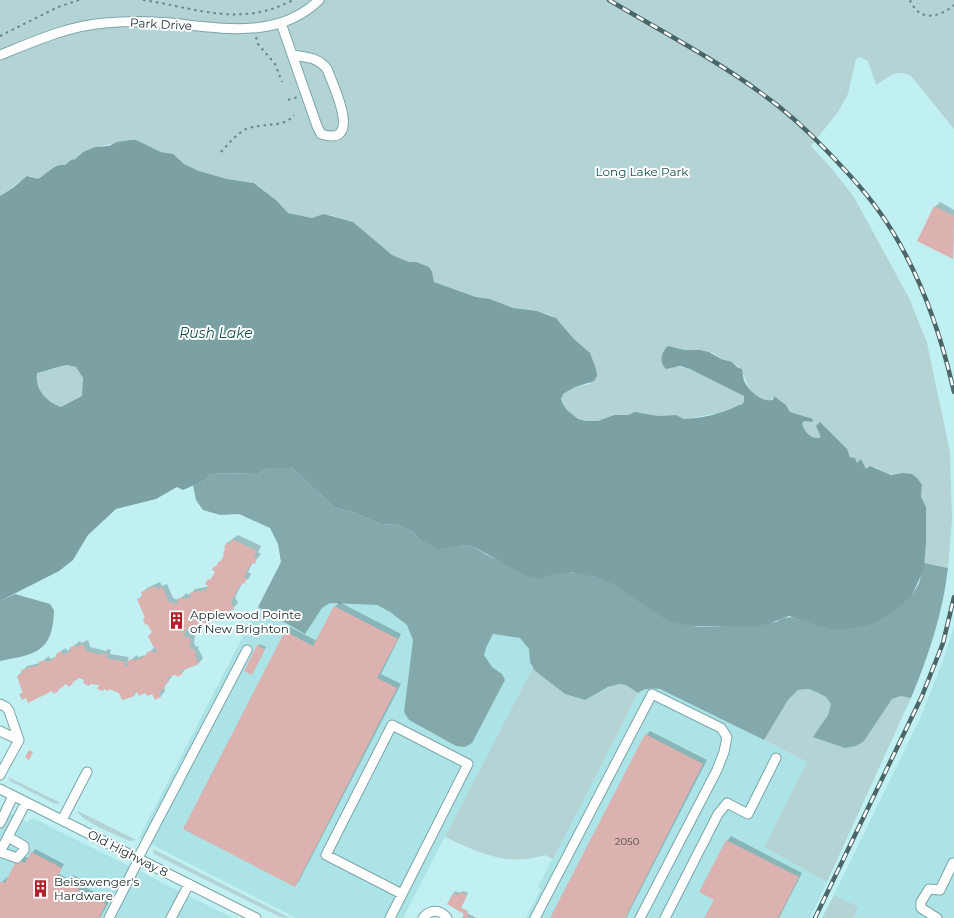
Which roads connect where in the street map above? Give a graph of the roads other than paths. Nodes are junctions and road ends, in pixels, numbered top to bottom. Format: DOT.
graph roads {
  1 [pos="319,0"];
  2 [pos="281,23"];
  3 [pos="0,55"];
  4 [pos="292,55"];
  5 [pos="247,650"];
  6 [pos="0,704"];
  7 [pos="0,731"];
  8 [pos="19,740"];
  9 [pos="776,758"];
  10 [pos="87,772"];
  11 [pos="0,775"];
  12 [pos="0,789"];
  13 [pos="13,796"];
  14 [pos="26,802"];
  15 [pos="62,820"];
  16 [pos="0,823"];
  17 [pos="8,837"];
  18 [pos="0,852"];
  19 [pos="138,859"];
  20 [pos="954,864"];
  21 [pos="189,884"];
  22 [pos="402,894"];
  23 [pos="109,918"];
  24 [pos="171,918"];
  25 [pos="256,918"];
  26 [pos="390,918"];
  27 [pos="423,918"];
  28 [pos="447,918"];
  29 [pos="535,918"];
  30 [pos="640,918"];
  31 [pos="665,918"];
  32 [pos="937,918"];
  1 -- 2 [label="street, Park Drive"];
  2 -- 3 [label="street, Park Drive"];
  2 -- 4 [label="street"];
  4 -- 4 [label="street"];
  5 -- 19 [label="street"];
  6 -- 8 [label="street"];
  7 -- 8 [label="street"];
  8 -- 11 [label="street"];
  9 -- 31 [label="street"];
  10 -- 15 [label="street"];
  12 -- 13 [label="street, Old Highway 8"];
  13 -- 14 [label="street, Old Highway 8"];
  13 -- 16 [label="street"];
  14 -- 15 [label="street, Old Highway 8"];
  14 -- 17 [label="street"];
  15 -- 19 [label="street, Old Highway 8"];
  17 -- 18 [label="street"];
  17 -- 18 [label="street"];
  19 -- 21 [label="street, Old Highway 8"];
  19 -- 23 [label="street"];
  20 -- 32 [label="street"];
  21 -- 24 [label="street"];
  21 -- 25 [label="street, Old Highway 8"];
  22 -- 22 [label="street"];
  22 -- 26 [label="street"];
  27 -- 28 [label="street"];
  29 -- 30 [label="street"];
}
